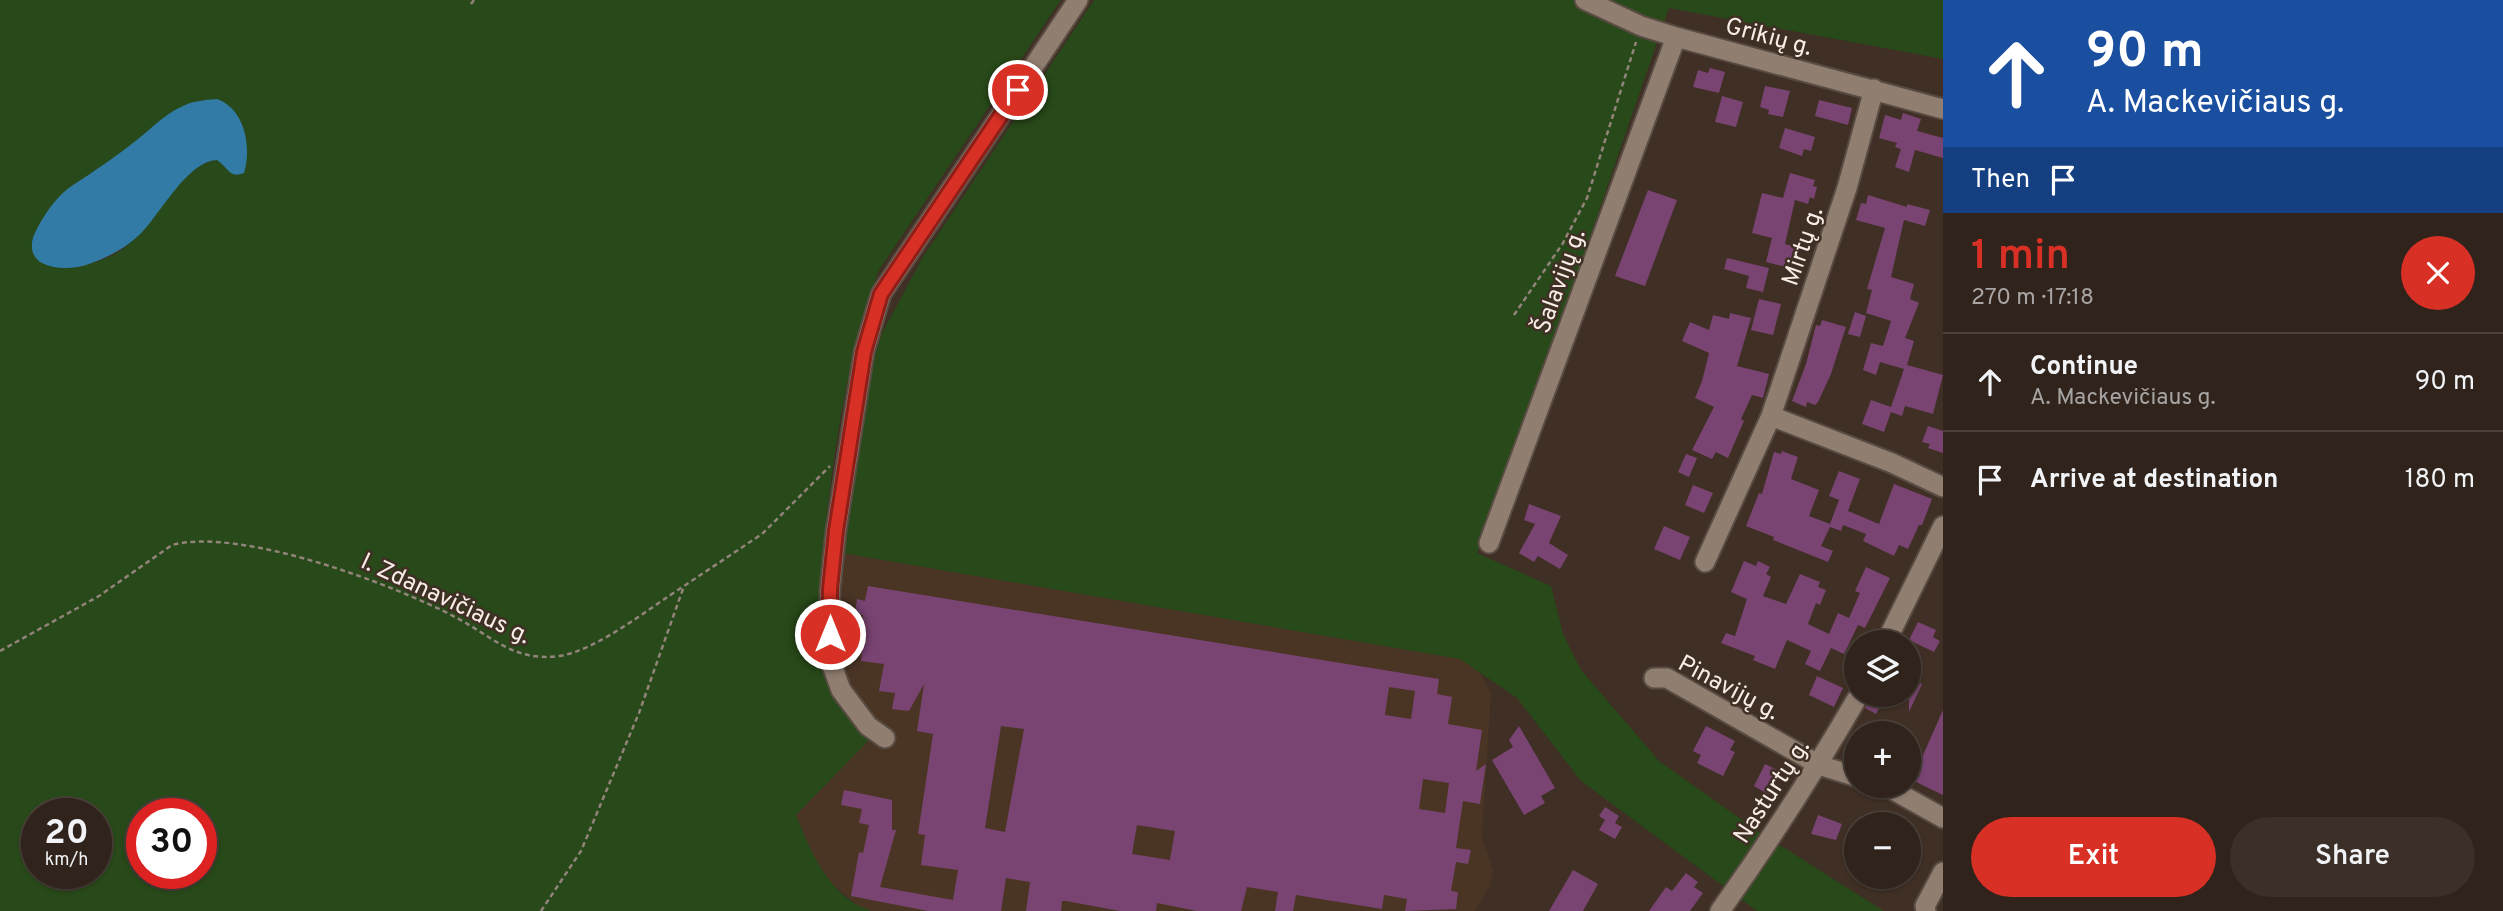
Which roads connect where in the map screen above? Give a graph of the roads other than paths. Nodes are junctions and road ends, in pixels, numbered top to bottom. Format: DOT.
graph roads {
  1 [pos="1079,0"];
  2 [pos="1585,0"];
  3 [pos="1676,37"];
  4 [pos="1874,89"];
  5 [pos="1943,109"];
  6 [pos="1771,416"];
  7 [pos="1943,487"];
  8 [pos="1943,526"];
  9 [pos="1489,543"];
  10 [pos="1705,562"];
  11 [pos="1892,630"];
  12 [pos="1654,678"];
  13 [pos="1852,707"];
  14 [pos="885,738"];
  15 [pos="1819,765"];
  16 [pos="1844,773"];
  17 [pos="1907,798"];
  18 [pos="1943,818"];
  19 [pos="1943,872"];
  20 [pos="1925,908"];
  21 [pos="1720,911"];
  1 -- 14 [label="street"];
  2 -- 3 [label="street, Grikių g."];
  3 -- 4 [label="street, Grikių g."];
  3 -- 9 [label="street, Šalavijų g."];
  4 -- 5 [label="street, Grikių g."];
  4 -- 6 [label="street, Mirtų g."];
  6 -- 7 [label="street"];
  6 -- 10 [label="street, Mirtų g."];
  8 -- 11 [label="street"];
  12 -- 15 [label="street, Pinavijų g."];
  13 -- 15 [label="street, Nasturtų g."];
  15 -- 16 [label="street, Pinavijų g."];
  15 -- 21 [label="street, Nasturtų g."];
  17 -- 18 [label="street"];
  19 -- 20 [label="street"];
}
